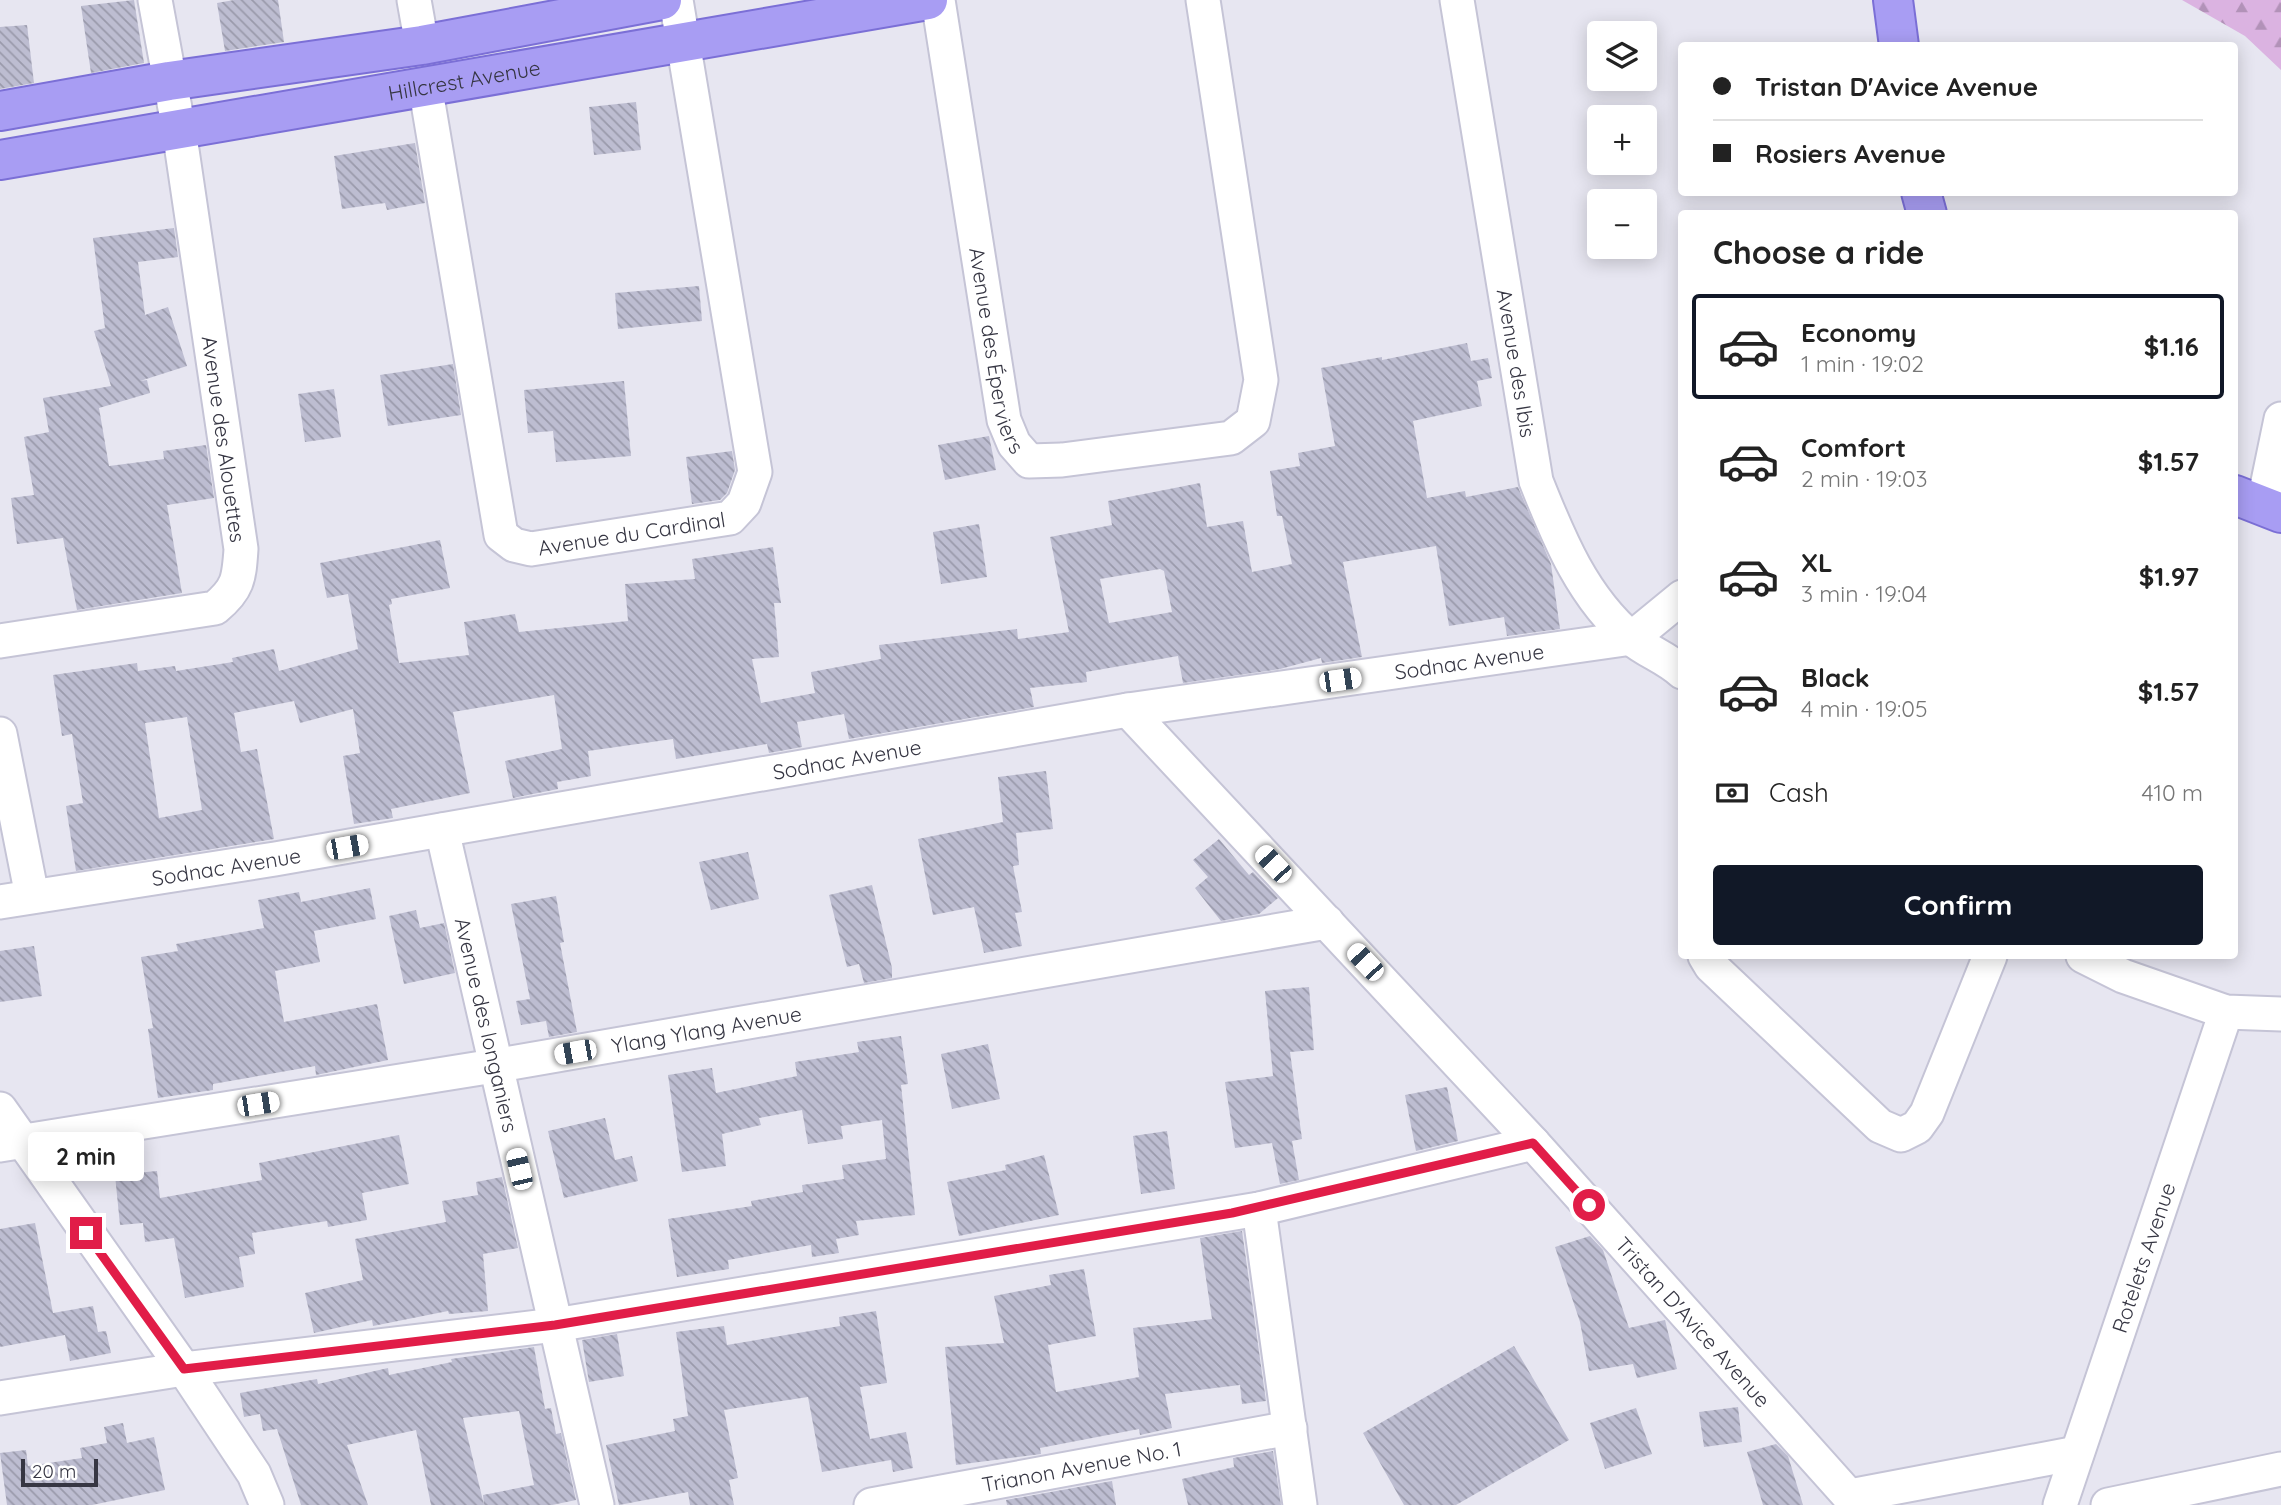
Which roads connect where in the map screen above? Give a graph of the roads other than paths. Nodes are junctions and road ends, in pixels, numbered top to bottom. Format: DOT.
graph roads {
  1 [pos="155,0"];
  2 [pos="414,0"];
  3 [pos="662,0"];
  4 [pos="676,0"];
  5 [pos="928,0"];
  6 [pos="938,0"];
  7 [pos="1203,0"];
  8 [pos="1457,0"];
  9 [pos="1893,0"];
  10 [pos="682,40"];
  11 [pos="1898,42"];
  12 [pos="422,46"];
  13 [pos="169,82"];
  14 [pos="425,85"];
  15 [pos="0,111"];
  16 [pos="179,130"];
  17 [pos="0,160"];
  18 [pos="2281,419"];
  19 [pos="2259,505"];
  20 [pos="1678,600"];
  21 [pos="1632,638"];
  22 [pos="0,641"];
  23 [pos="1678,670"];
  24 [pos="1128,709"];
  25 [pos="1,748"];
  26 [pos="442,830"];
  27 [pos="33,896"];
  28 [pos="0,902"];
  29 [pos="1327,922"];
  30 [pos="1707,959"];
  31 [pos="1989,959"];
  32 [pos="2089,959"];
  33 [pos="2226,1012"];
  34 [pos="2281,1014"];
  35 [pos="494,1066"];
  36 [pos="0,1109"];
  37 [pos="11,1143"];
  38 [pos="1533,1143"];
  39 [pos="1259,1209"];
  40 [pos="555,1325"];
  41 [pos="184,1369"];
  42 [pos="0,1398"];
  43 [pos="1290,1428"];
  44 [pos="2077,1453"];
  45 [pos="2274,1480"];
  46 [pos="1854,1501"];
  47 [pos="267,1505"];
  48 [pos="597,1505"];
  49 [pos="871,1505"];
  50 [pos="1300,1505"];
  51 [pos="2060,1505"];
  52 [pos="2108,1505"];
  1 -- 13 [label="street, Avenue des Alouettes"];
  2 -- 12 [label="street"];
  3 -- 12 [label="main road, Hillcrest Avenue"];
  4 -- 10 [label="street"];
  5 -- 10 [label="main road, Hillcrest Avenue"];
  6 -- 7 [label="street, Avenue des Éperviers"];
  8 -- 21 [label="street, Avenue des Ibis"];
  9 -- 11 [label="main road"];
  10 -- 14 [label="main road, Hillcrest Avenue"];
  10 -- 14 [label="street, Avenue du Cardinal"];
  12 -- 13 [label="main road, Hillcrest Avenue"];
  13 -- 15 [label="main road, Hillcrest Avenue"];
  13 -- 16 [label="street, Avenue des Alouettes"];
  14 -- 16 [label="main road, Hillcrest Avenue"];
  16 -- 17 [label="main road, Hillcrest Avenue"];
  16 -- 22 [label="street, Avenue des Alouettes"];
  18 -- 19 [label="street"];
  20 -- 21 [label="street"];
  21 -- 23 [label="street, Avenue des Ibis"];
  21 -- 24 [label="street, Sodnac Avenue"];
  24 -- 26 [label="street, Sodnac Avenue"];
  24 -- 29 [label="street, Tristan D'Avice Avenue"];
  25 -- 27 [label="street"];
  26 -- 27 [label="street, Sodnac Avenue"];
  26 -- 35 [label="street, Avenue des longaniers"];
  27 -- 28 [label="street, Sodnac Avenue"];
  29 -- 35 [label="street, Ylang Ylang Avenue"];
  29 -- 38 [label="street, Tristan D'Avice Avenue"];
  30 -- 31 [label="street"];
  32 -- 33 [label="street"];
  33 -- 34 [label="street"];
  33 -- 44 [label="street, Rotelets Avenue"];
  35 -- 37 [label="street, Ylang Ylang Avenue"];
  35 -- 40 [label="street, Avenue des longaniers"];
  36 -- 37 [label="street"];
  37 -- 41 [label="street"];
  38 -- 39 [label="street"];
  38 -- 46 [label="street, Tristan D'Avice Avenue"];
  39 -- 40 [label="street"];
  39 -- 43 [label="street"];
  40 -- 41 [label="street"];
  40 -- 48 [label="street, Avenue des longaniers"];
  41 -- 42 [label="street"];
  41 -- 47 [label="street"];
  43 -- 49 [label="street, Trianon Avenue No. 1"];
  43 -- 50 [label="street"];
  44 -- 46 [label="street"];
  44 -- 51 [label="street, Rotelets Avenue"];
  45 -- 52 [label="street"];
}
